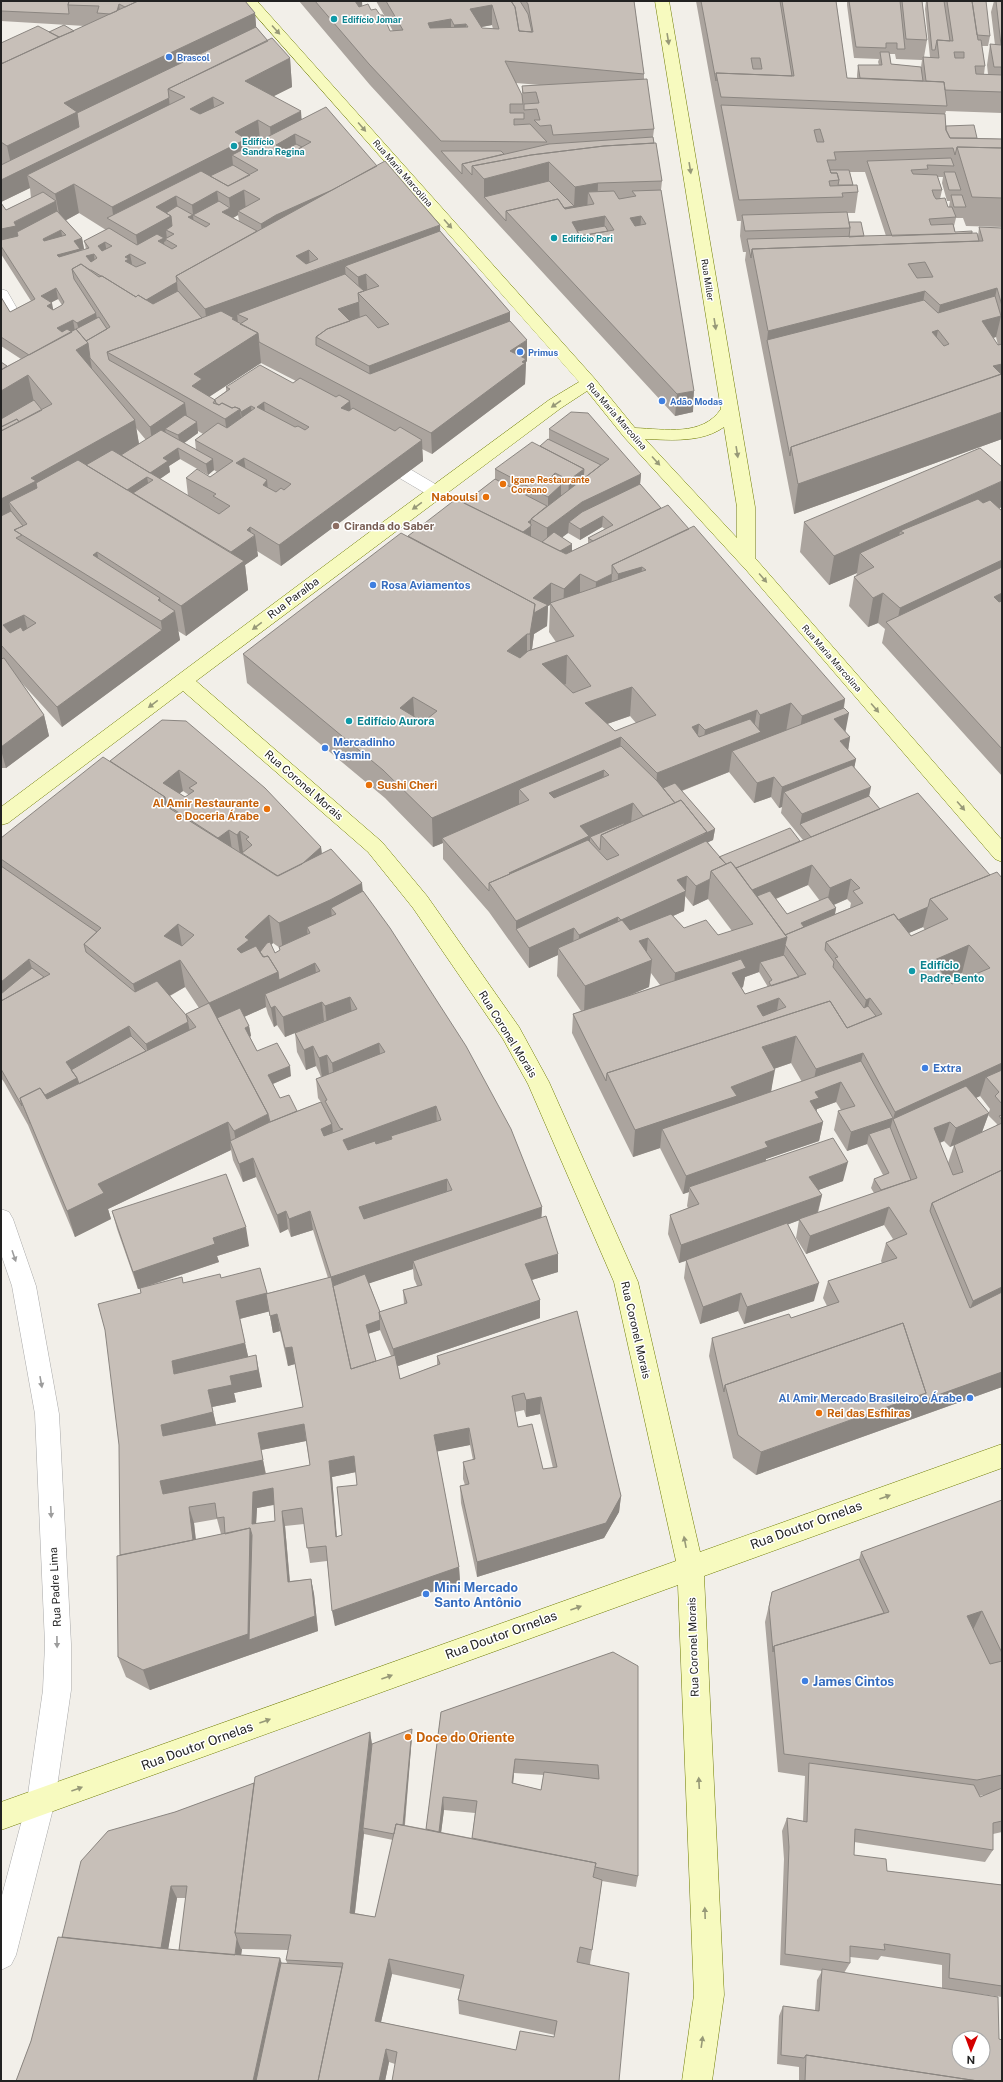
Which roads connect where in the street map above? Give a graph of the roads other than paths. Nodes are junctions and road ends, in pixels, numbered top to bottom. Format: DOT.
graph roads {
  1 [pos="250,1"];
  2 [pos="662,1"];
  3 [pos="1,294"];
  4 [pos="10,312"];
  5 [pos="589,383"];
  6 [pos="730,408"];
  7 [pos="630,432"];
  8 [pos="367,452"];
  9 [pos="436,492"];
  10 [pos="746,560"];
  11 [pos="184,681"];
  12 [pos="1,818"];
  13 [pos="993,831"];
  14 [pos="1002,854"];
  15 [pos="1,1219"];
  16 [pos="1002,1456"];
  17 [pos="690,1567"];
  18 [pos="41,1802"];
  19 [pos="1,1816"];
  20 [pos="1,1955"];
  21 [pos="697,2081"];
  1 -- 5 [label="main road, Rua Maria Marcolina, one-way"];
  2 -- 6 [label="main road, Rua Miller, one-way"];
  3 -- 4 [label="street"];
  5 -- 7 [label="main road, Rua Maria Marcolina"];
  5 -- 9 [label="main road, Rua Paraíba, one-way"];
  6 -- 7 [label="main road"];
  6 -- 10 [label="main road, Rua Miller, one-way"];
  7 -- 10 [label="main road, Rua Maria Marcolina, one-way"];
  8 -- 9 [label="street"];
  9 -- 11 [label="main road, Rua Paraíba, one-way"];
  10 -- 13 [label="main road, Rua Maria Marcolina, one-way"];
  11 -- 12 [label="main road, Rua Paraíba, one-way"];
  17 -- 11 [label="main road, Rua Coronel Morais, one-way"];
  13 -- 14 [label="main road, Rua Maria Marcolina"];
  15 -- 18 [label="street, Rua Padre Lima, one-way"];
  17 -- 16 [label="main road, Rua Doutor Ornelas, one-way"];
  18 -- 17 [label="main road, Rua Doutor Ornelas, one-way"];
  21 -- 17 [label="main road, Rua Coronel Morais, one-way"];
  18 -- 19 [label="main road, Rua Doutor Ornelas"];
  18 -- 20 [label="street, Rua Padre Lima"];
}
